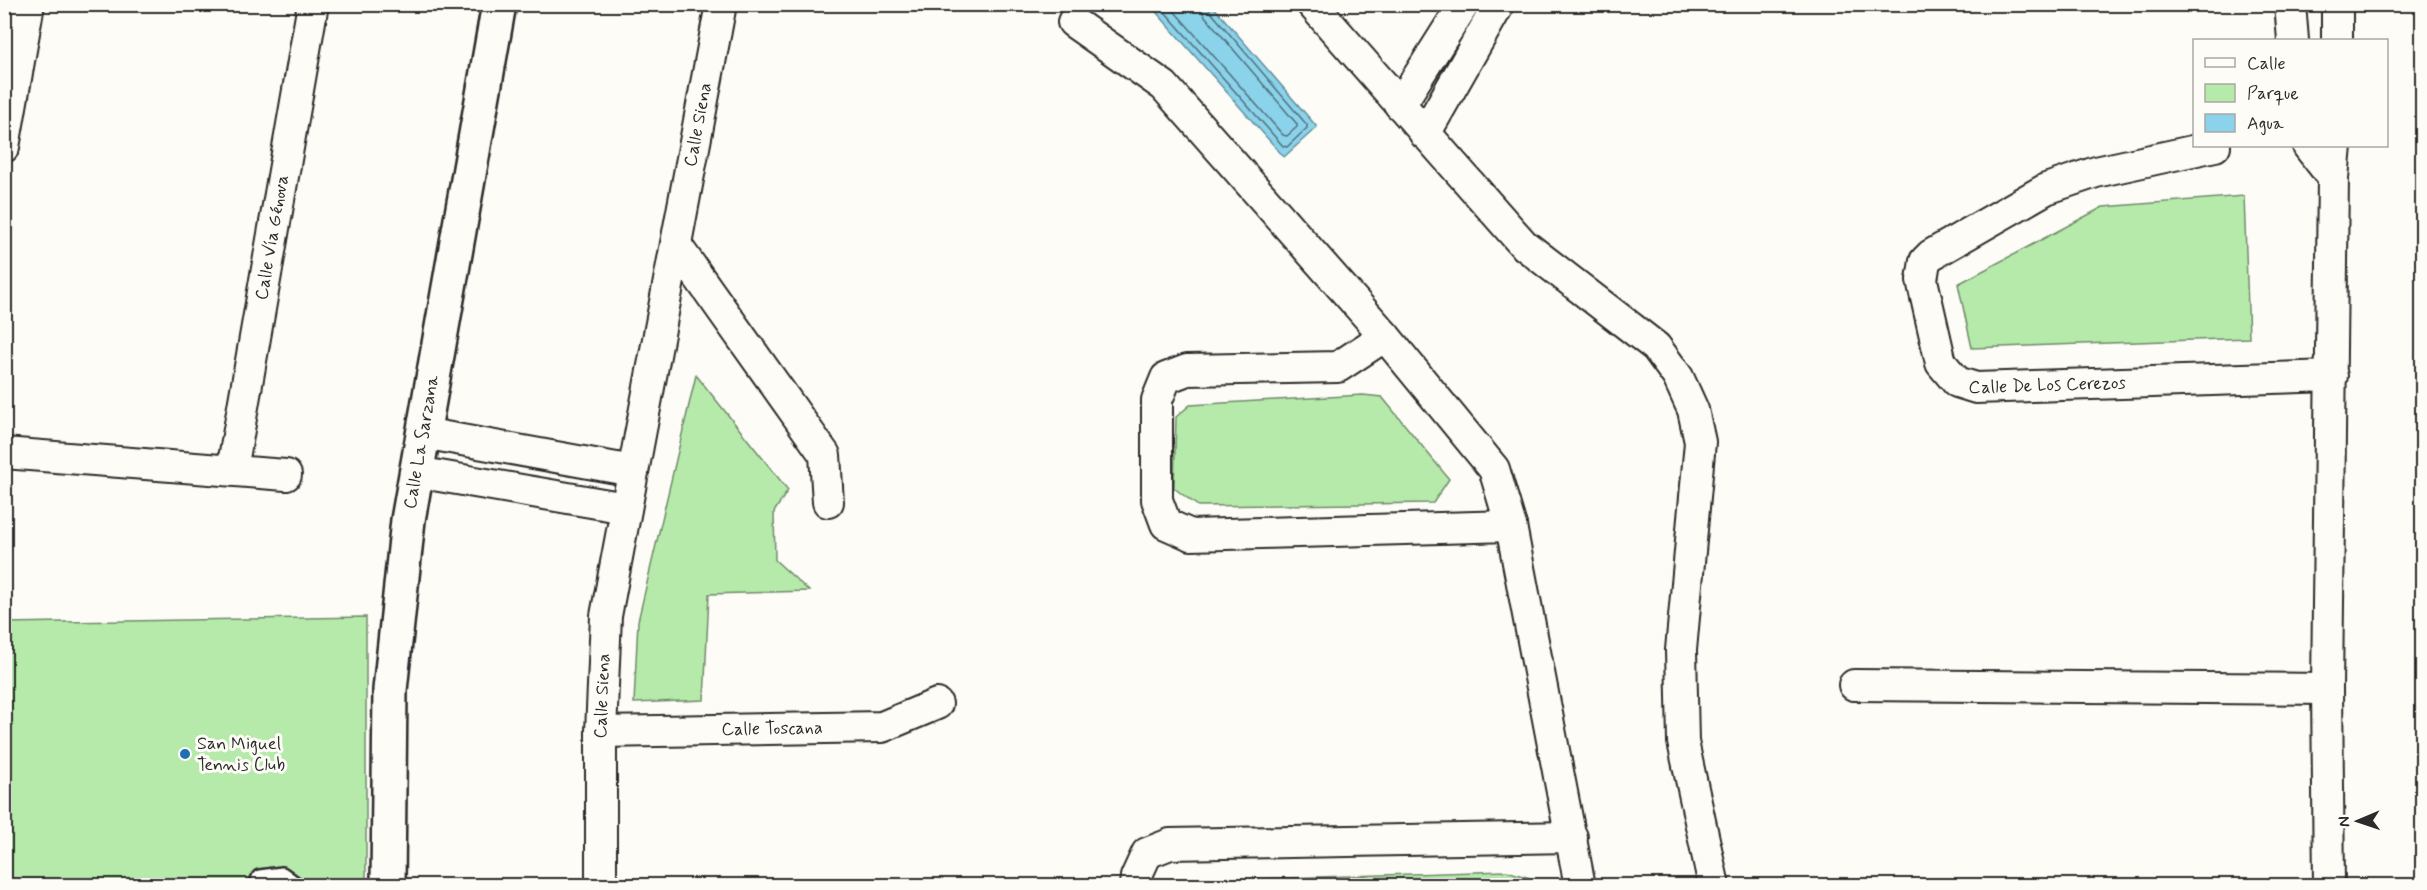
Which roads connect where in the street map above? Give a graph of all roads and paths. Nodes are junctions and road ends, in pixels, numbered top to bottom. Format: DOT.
graph roads {
  1 [pos="29,4"];
  2 [pos="313,4"];
  3 [pos="499,4"];
  4 [pos="721,4"];
  5 [pos="1312,4"];
  6 [pos="1464,4"];
  7 [pos="1499,4"];
  8 [pos="2290,4"];
  9 [pos="2337,4"];
  10 [pos="1073,22"];
  11 [pos="2293,39"];
  12 [pos="2337,39"];
  13 [pos="1400,105"];
  14 [pos="1425,134"];
  15 [pos="4,147"];
  16 [pos="2210,147"];
  17 [pos="2309,147"];
  18 [pos="2336,147"];
  19 [pos="2333,178"];
  20 [pos="676,245"];
  21 [pos="1385,336"];
  22 [pos="2332,375"];
  23 [pos="423,433"];
  24 [pos="4,453"];
  25 [pos="232,470"];
  26 [pos="633,471"];
  27 [pos="416,472"];
  28 [pos="286,474"];
  29 [pos="828,502"];
  30 [pos="626,508"];
  31 [pos="1511,526"];
  32 [pos="1854,685"];
  33 [pos="2326,689"];
  34 [pos="937,704"];
  35 [pos="601,732"];
  36 [pos="1572,837"];
  37 [pos="257,885"];
  38 [pos="297,885"];
  39 [pos="388,885"];
  40 [pos="601,885"];
  41 [pos="1136,885"];
  42 [pos="1580,885"];
  43 [pos="1714,885"];
  44 [pos="2330,885"];
  1 -- 15 [label="street"];
  2 -- 25 [label="street, Calle Vía Génova"];
  3 -- 23 [label="street, Calle La Sarzana"];
  4 -- 20 [label="street, Calle Siena"];
  5 -- 13 [label="street"];
  6 -- 13 [label="street"];
  7 -- 14 [label="street"];
  8 -- 11 [label="street"];
  9 -- 12 [label="street"];
  10 -- 21 [label="street"];
  13 -- 14 [label="street"];
  14 -- 43 [label="street"];
  16 -- 22 [label="street, Calle De Los Cerezos"];
  17 -- 19 [label="street"];
  18 -- 19 [label="street"];
  19 -- 22 [label="street"];
  20 -- 26 [label="street, Calle Siena"];
  20 -- 29 [label="street"];
  21 -- 31 [label="street"];
  21 -- 31 [label="street"];
  22 -- 33 [label="street"];
  23 -- 26 [label="street"];
  23 -- 27 [label="street, Calle La Sarzana"];
  24 -- 25 [label="street"];
  25 -- 28 [label="street"];
  26 -- 30 [label="street, Calle Siena"];
  27 -- 30 [label="street"];
  27 -- 39 [label="street, Calle La Sarzana"];
  30 -- 35 [label="street, Calle Siena"];
  31 -- 36 [label="street"];
  32 -- 33 [label="street"];
  33 -- 44 [label="street"];
  34 -- 35 [label="street, Calle Toscana"];
  35 -- 40 [label="street, Calle Siena"];
  36 -- 41 [label="street"];
  36 -- 42 [label="street"];
  37 -- 38 [label="lane"];
}
